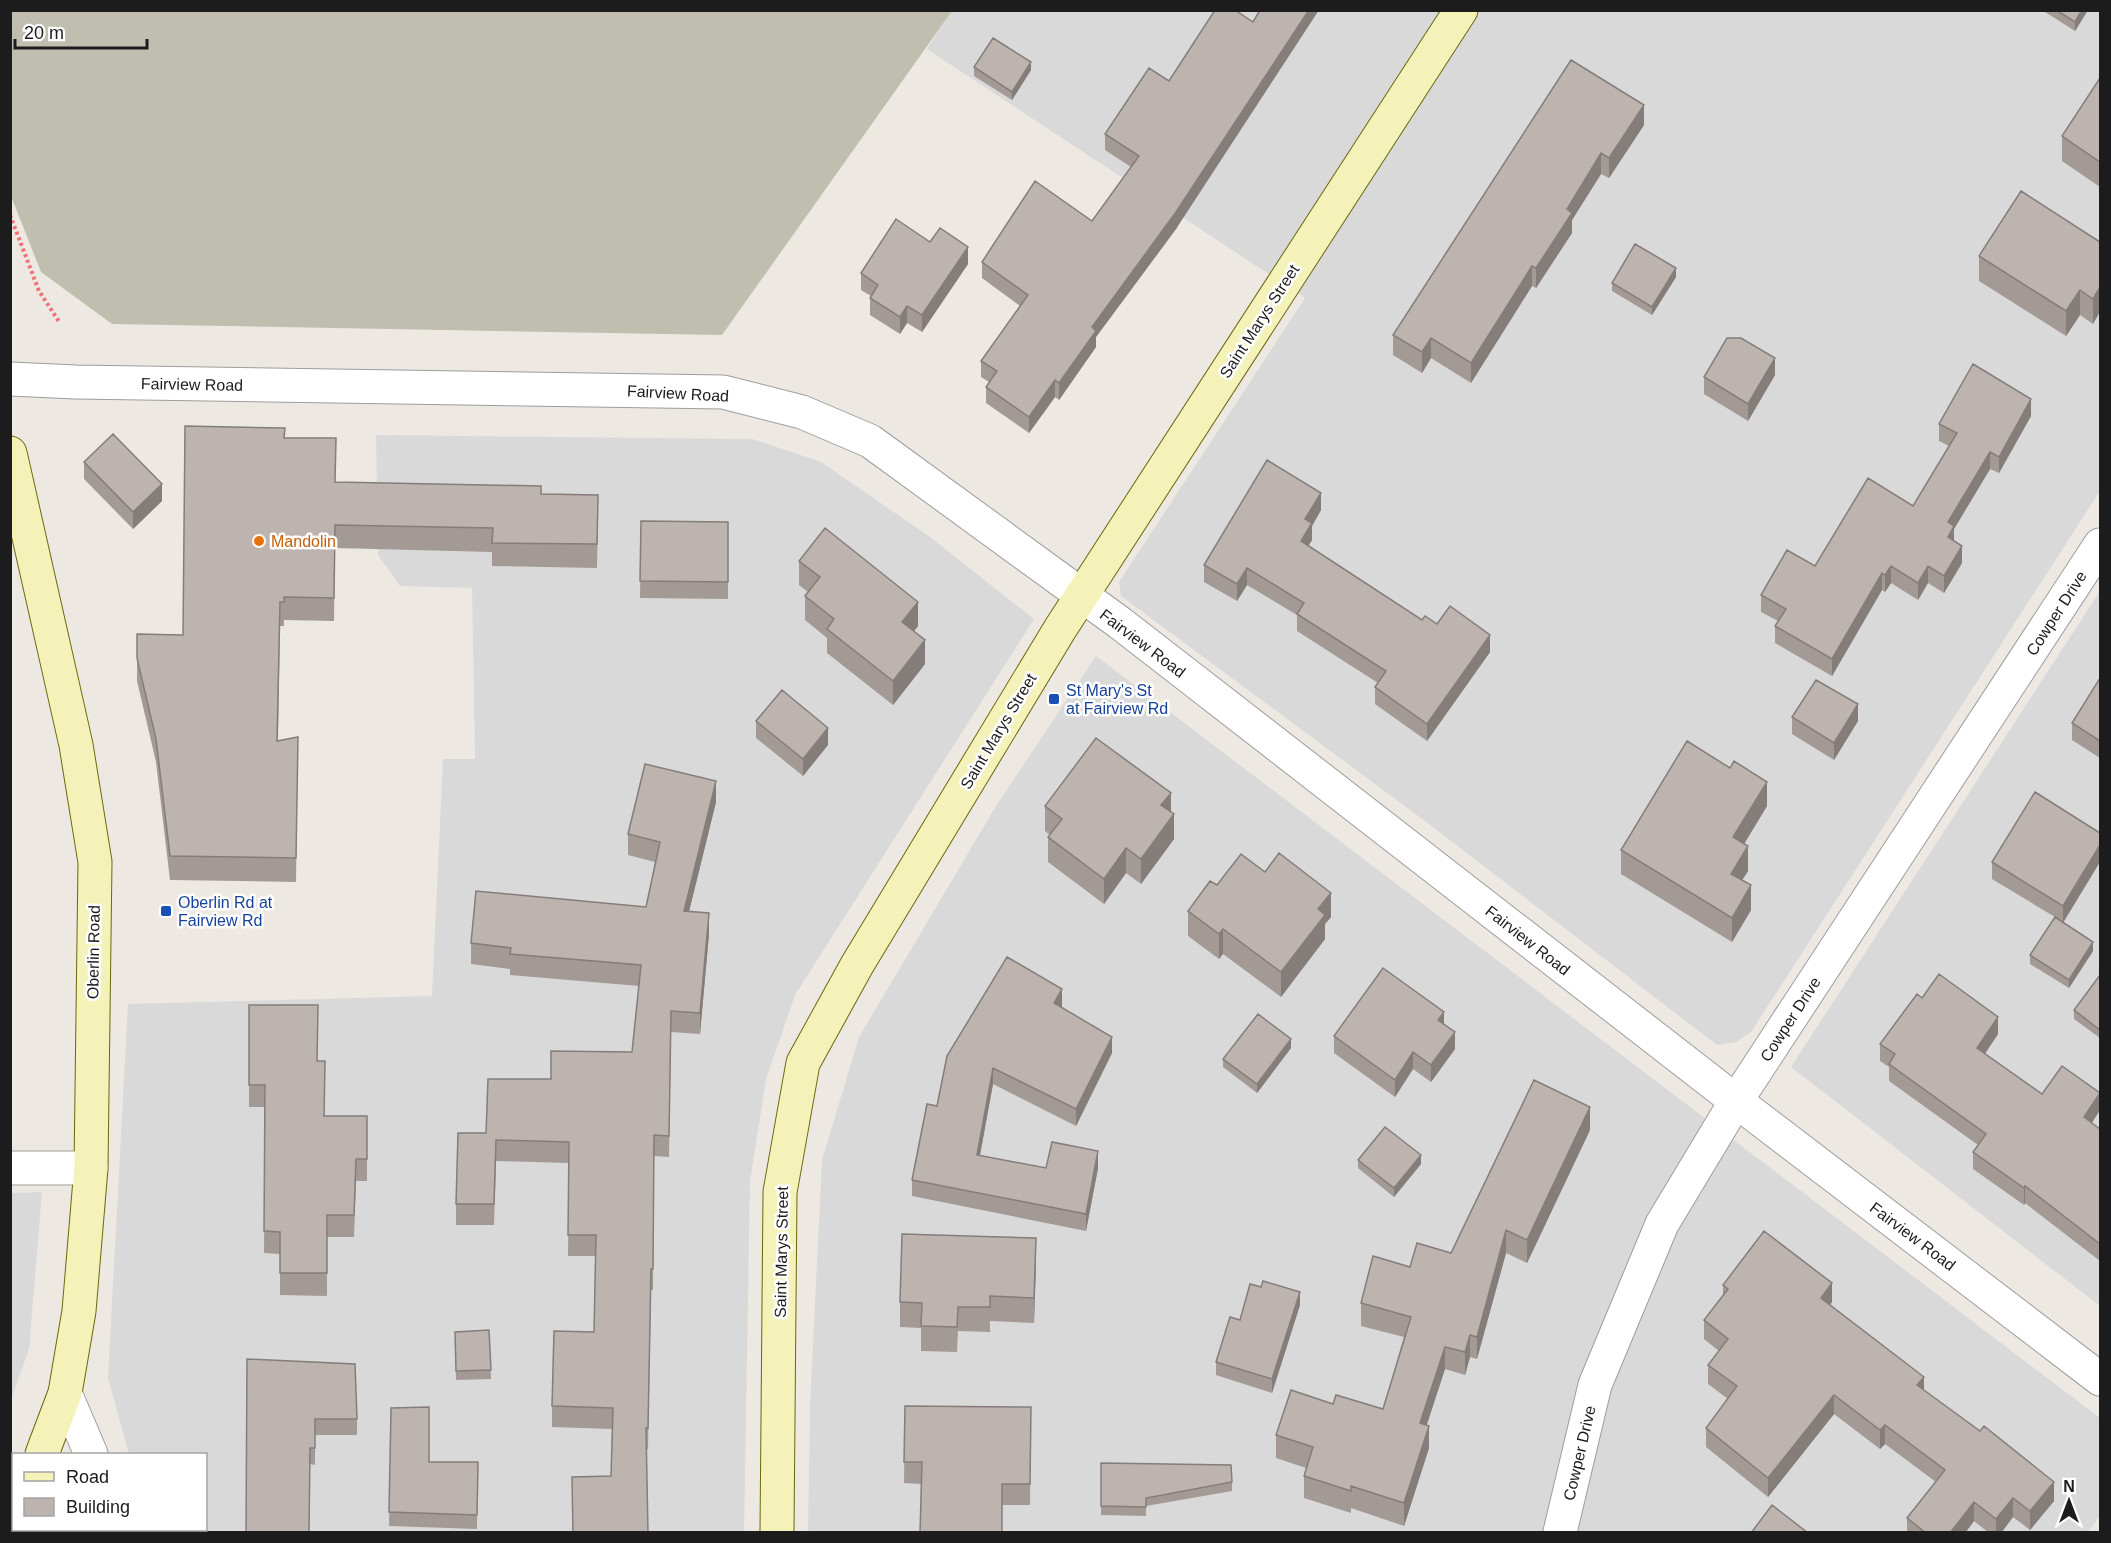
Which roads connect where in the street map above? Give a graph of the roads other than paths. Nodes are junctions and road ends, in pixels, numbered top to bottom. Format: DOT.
graph roads {
  1 [pos="1461,10"];
  2 [pos="10,378"];
  3 [pos="10,453"];
  4 [pos="2100,545"];
  5 [pos="1081,596"];
  6 [pos="1736,1101"];
  7 [pos="10,1168"];
  8 [pos="91,1168"];
  9 [pos="2100,1379"];
  10 [pos="64,1393"];
  11 [pos="43,1453"];
  12 [pos="90,1453"];
  13 [pos="777,1533"];
  14 [pos="1560,1533"];
  1 -- 5 [label="main road, Saint Marys Street"];
  2 -- 5 [label="street, Fairview Road"];
  3 -- 8 [label="main road, Oberlin Road"];
  4 -- 6 [label="street, Cowper Drive"];
  5 -- 6 [label="street, Fairview Road"];
  5 -- 13 [label="main road, Saint Marys Street"];
  6 -- 9 [label="street, Fairview Road"];
  6 -- 14 [label="street, Cowper Drive"];
  7 -- 8 [label="street"];
  8 -- 10 [label="main road, Oberlin Road"];
  10 -- 11 [label="main road, Oberlin Road"];
  10 -- 12 [label="street"];
}
